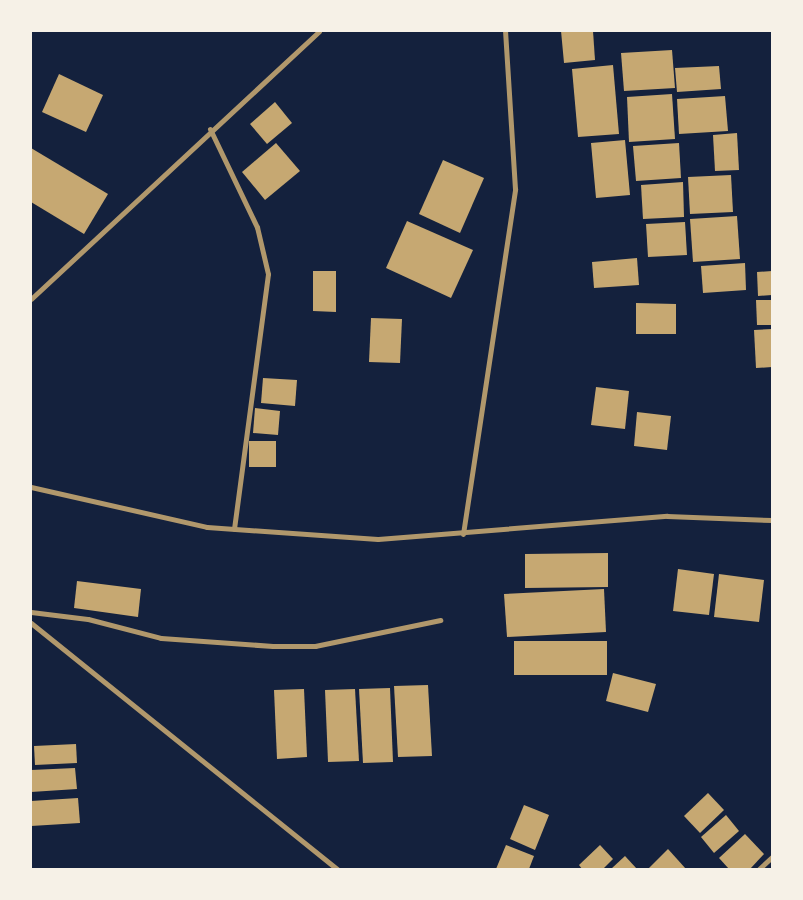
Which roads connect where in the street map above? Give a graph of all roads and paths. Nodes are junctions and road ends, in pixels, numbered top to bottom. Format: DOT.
graph roads {
  1 [pos="319,31"];
  2 [pos="505,31"];
  3 [pos="210,130"];
  4 [pos="31,299"];
  5 [pos="31,487"];
  6 [pos="772,520"];
  7 [pos="234,529"];
  8 [pos="464,534"];
  9 [pos="31,612"];
  10 [pos="440,620"];
  11 [pos="31,624"];
  12 [pos="772,857"];
  13 [pos="337,869"];
  14 [pos="759,869"];
  1 -- 3 [label="street"];
  2 -- 8 [label="street"];
  3 -- 4 [label="street"];
  3 -- 7 [label="street"];
  5 -- 7 [label="street"];
  6 -- 8 [label="street"];
  7 -- 8 [label="street"];
  9 -- 10 [label="street"];
  11 -- 13 [label="street"];
  12 -- 14 [label="street"];
}
